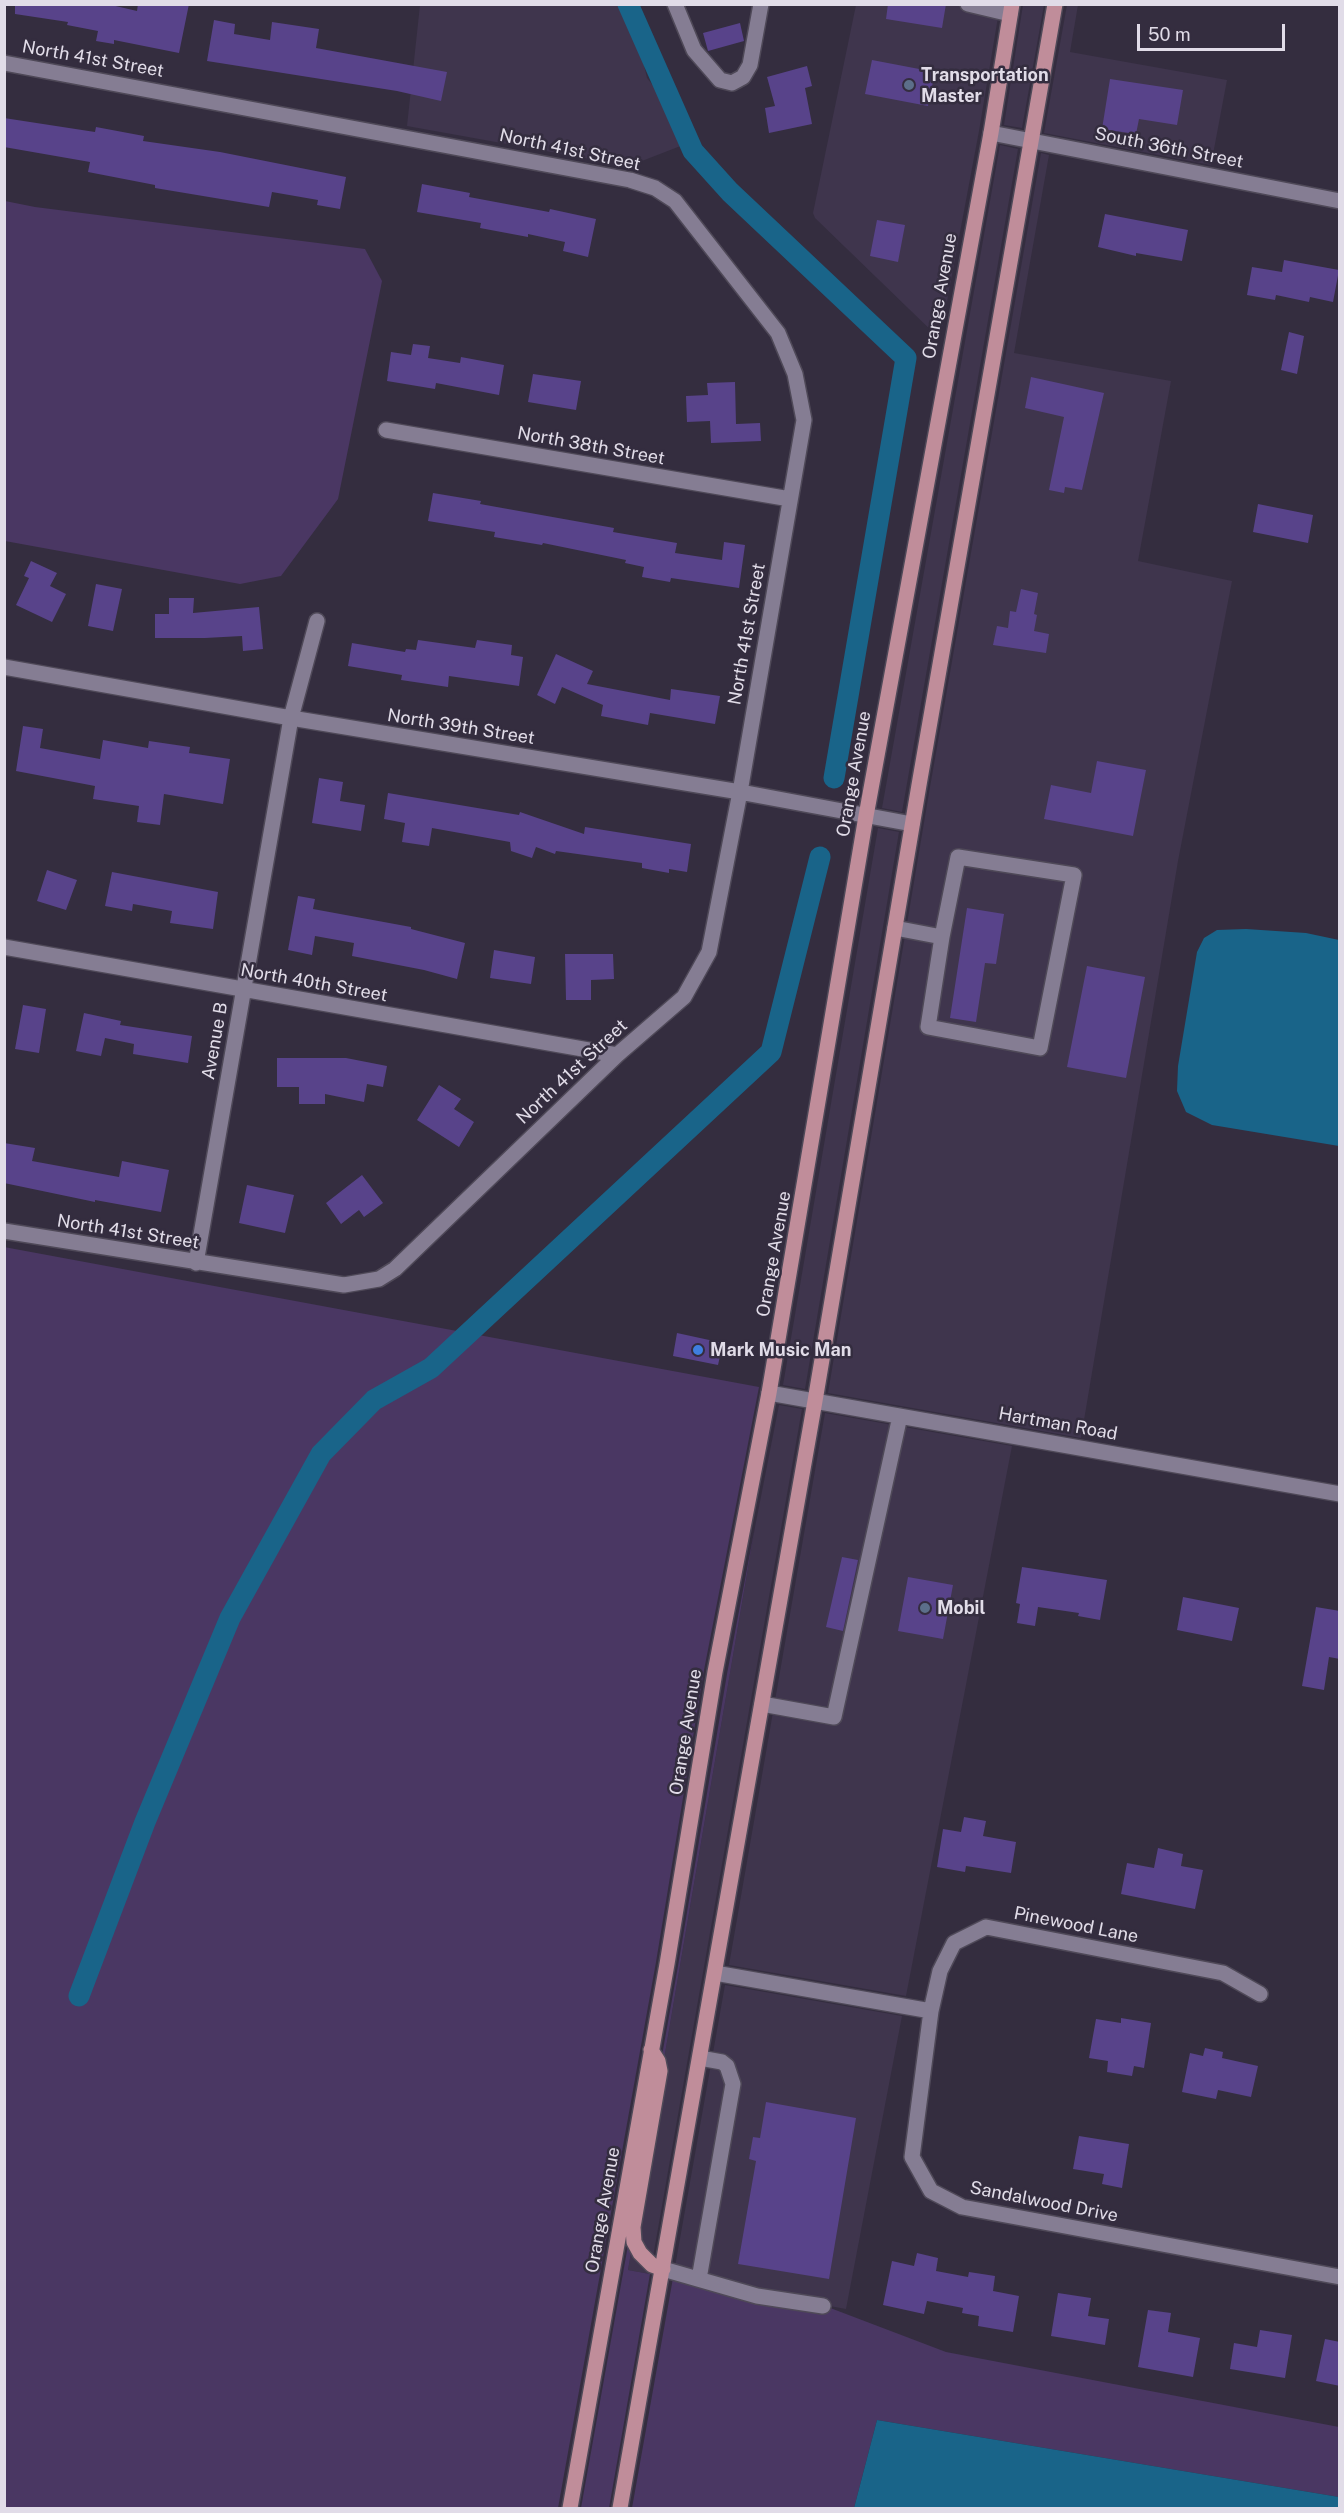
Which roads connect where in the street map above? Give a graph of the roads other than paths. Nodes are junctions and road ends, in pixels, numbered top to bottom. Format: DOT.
graph roads {
  1 [pos="675,4"];
  2 [pos="761,4"];
  3 [pos="968,4"];
  4 [pos="1056,4"];
  5 [pos="1011,9"];
  6 [pos="4,63"];
  7 [pos="991,133"];
  8 [pos="1031,141"];
  9 [pos="1340,201"];
  10 [pos="386,430"];
  11 [pos="790,499"];
  12 [pos="317,621"];
  13 [pos="4,667"];
  14 [pos="291,718"];
  15 [pos="740,792"];
  16 [pos="866,816"];
  17 [pos="912,824"];
  18 [pos="895,928"];
  19 [pos="942,937"];
  20 [pos="4,947"];
  21 [pos="244,991"];
  22 [pos="617,1054"];
  23 [pos="4,1232"];
  24 [pos="196,1263"];
  25 [pos="769,1393"];
  26 [pos="815,1401"];
  27 [pos="900,1416"];
  28 [pos="1340,1494"];
  29 [pos="762,1704"];
  30 [pos="716,1973"];
  31 [pos="1260,1994"];
  32 [pos="931,2011"];
  33 [pos="651,2050"];
  34 [pos="700,2058"];
  35 [pos="663,2269"];
  36 [pos="1340,2277"];
  37 [pos="699,2279"];
  38 [pos="823,2306"];
  39 [pos="570,2508"];
  40 [pos="620,2508"];
  1 -- 2 [label="street"];
  3 -- 5 [label="street"];
  4 -- 8 [label="main road"];
  5 -- 7 [label="main road, Orange Avenue"];
  6 -- 11 [label="street, North 41st Street"];
  7 -- 8 [label="street, South 36th Street"];
  7 -- 16 [label="main road, Orange Avenue"];
  8 -- 9 [label="street, South 36th Street"];
  8 -- 17 [label="main road"];
  10 -- 11 [label="street, North 38th Street"];
  11 -- 15 [label="street, North 41st Street"];
  12 -- 14 [label="street, Avenue B"];
  13 -- 14 [label="street, North 39th Street"];
  14 -- 15 [label="street, North 39th Street"];
  14 -- 21 [label="street, Avenue B"];
  15 -- 16 [label="street, North 39th Street"];
  15 -- 22 [label="street, North 41st Street"];
  16 -- 17 [label="street, North 39th Street"];
  16 -- 25 [label="main road, Orange Avenue"];
  17 -- 18 [label="main road"];
  18 -- 19 [label="street"];
  18 -- 26 [label="main road"];
  19 -- 19 [label="street"];
  20 -- 21 [label="street, North 40th Street"];
  21 -- 22 [label="street, North 40th Street"];
  21 -- 24 [label="street, Avenue B"];
  22 -- 24 [label="street, North 41st Street"];
  23 -- 24 [label="street, North 41st Street"];
  25 -- 26 [label="street, Hartman Road"];
  25 -- 33 [label="main road, Orange Avenue"];
  26 -- 27 [label="street, Hartman Road"];
  26 -- 29 [label="main road"];
  27 -- 28 [label="street, Hartman Road"];
  27 -- 29 [label="street"];
  29 -- 30 [label="main road"];
  30 -- 32 [label="street"];
  30 -- 34 [label="main road"];
  31 -- 32 [label="street, Pinewood Lane"];
  32 -- 36 [label="street, Sandalwood Drive"];
  33 -- 35 [label="main road"];
  33 -- 39 [label="main road, Orange Avenue"];
  34 -- 35 [label="main road"];
  34 -- 37 [label="street"];
  35 -- 37 [label="street"];
  35 -- 40 [label="main road"];
  37 -- 38 [label="street"];
}
